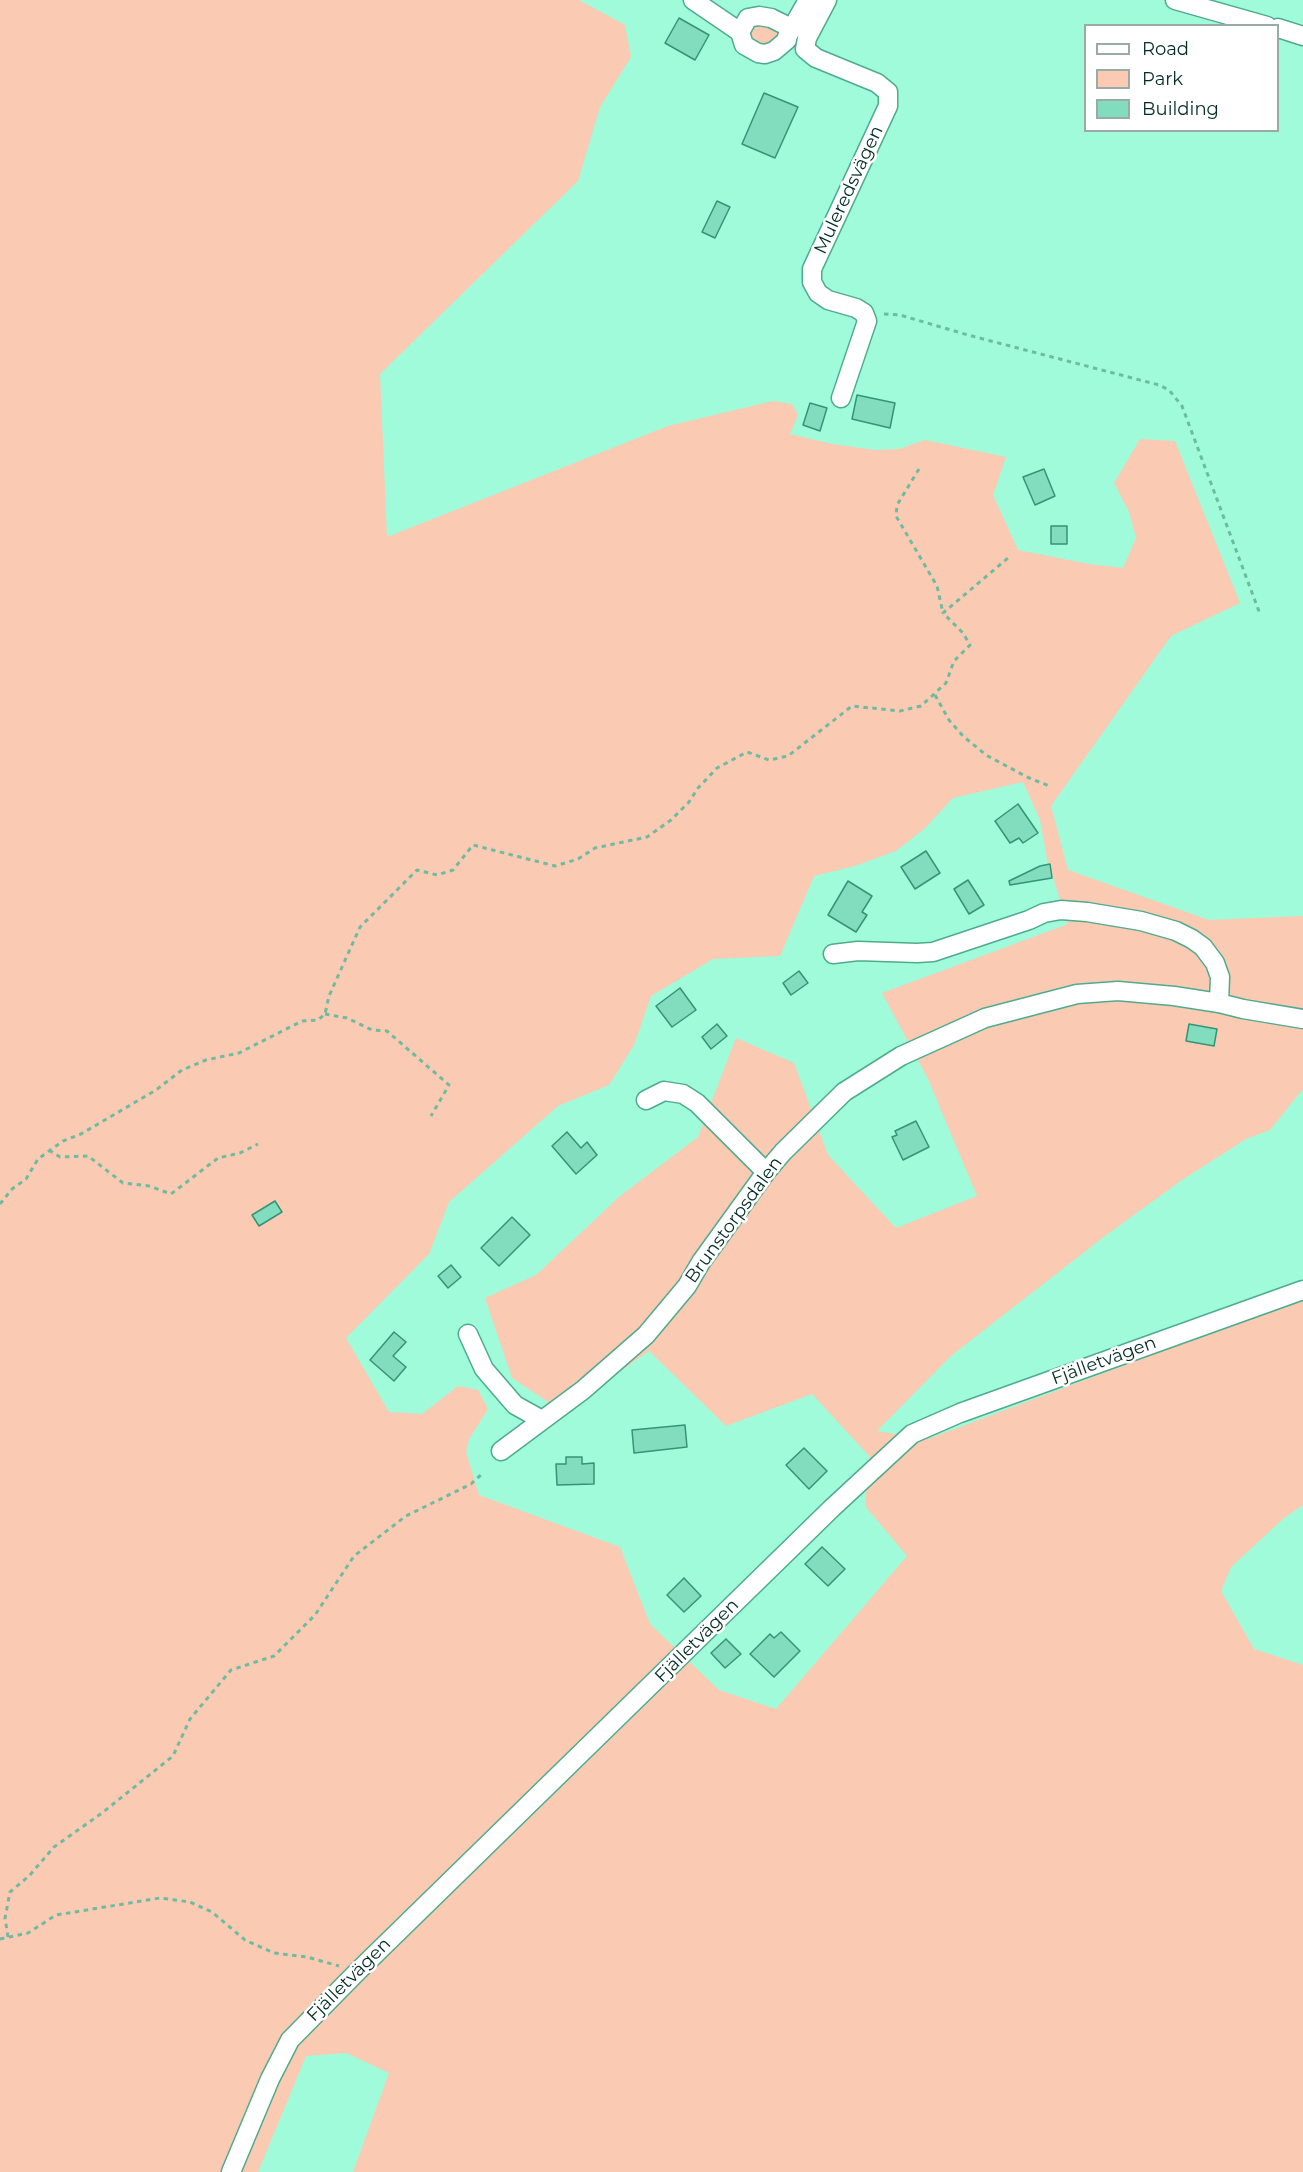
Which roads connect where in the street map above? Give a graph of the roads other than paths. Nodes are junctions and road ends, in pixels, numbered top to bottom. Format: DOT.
graph roads {
  1 [pos="693,0"];
  2 [pos="808,0"];
  3 [pos="828,0"];
  4 [pos="1175,0"];
  5 [pos="1260,24"];
  6 [pos="1279,28"];
  7 [pos="740,32"];
  8 [pos="789,34"];
  9 [pos="1303,36"];
  10 [pos="805,50"];
  11 [pos="841,398"];
  12 [pos="833,954"];
  13 [pos="1219,1002"];
  14 [pos="1303,1019"];
  15 [pos="646,1100"];
  16 [pos="766,1172"];
  17 [pos="1303,1290"];
  18 [pos="468,1334"];
  19 [pos="542,1420"];
  20 [pos="501,1451"];
  21 [pos="231,2172"];
  1 -- 7 [label="street"];
  2 -- 8 [label="street"];
  3 -- 10 [label="street"];
  4 -- 5 [label="street"];
  6 -- 9 [label="street"];
  7 -- 8 [label="street"];
  7 -- 8 [label="street"];
  8 -- 10 [label="street"];
  10 -- 11 [label="street, Muleredsvägen"];
  12 -- 13 [label="street"];
  13 -- 14 [label="street, Brunstorpsdalen"];
  13 -- 16 [label="street, Brunstorpsdalen"];
  15 -- 16 [label="street"];
  16 -- 19 [label="street, Brunstorpsdalen"];
  17 -- 21 [label="street, Fjälletvägen"];
  18 -- 19 [label="street"];
  19 -- 20 [label="street, Brunstorpsdalen"];
}
